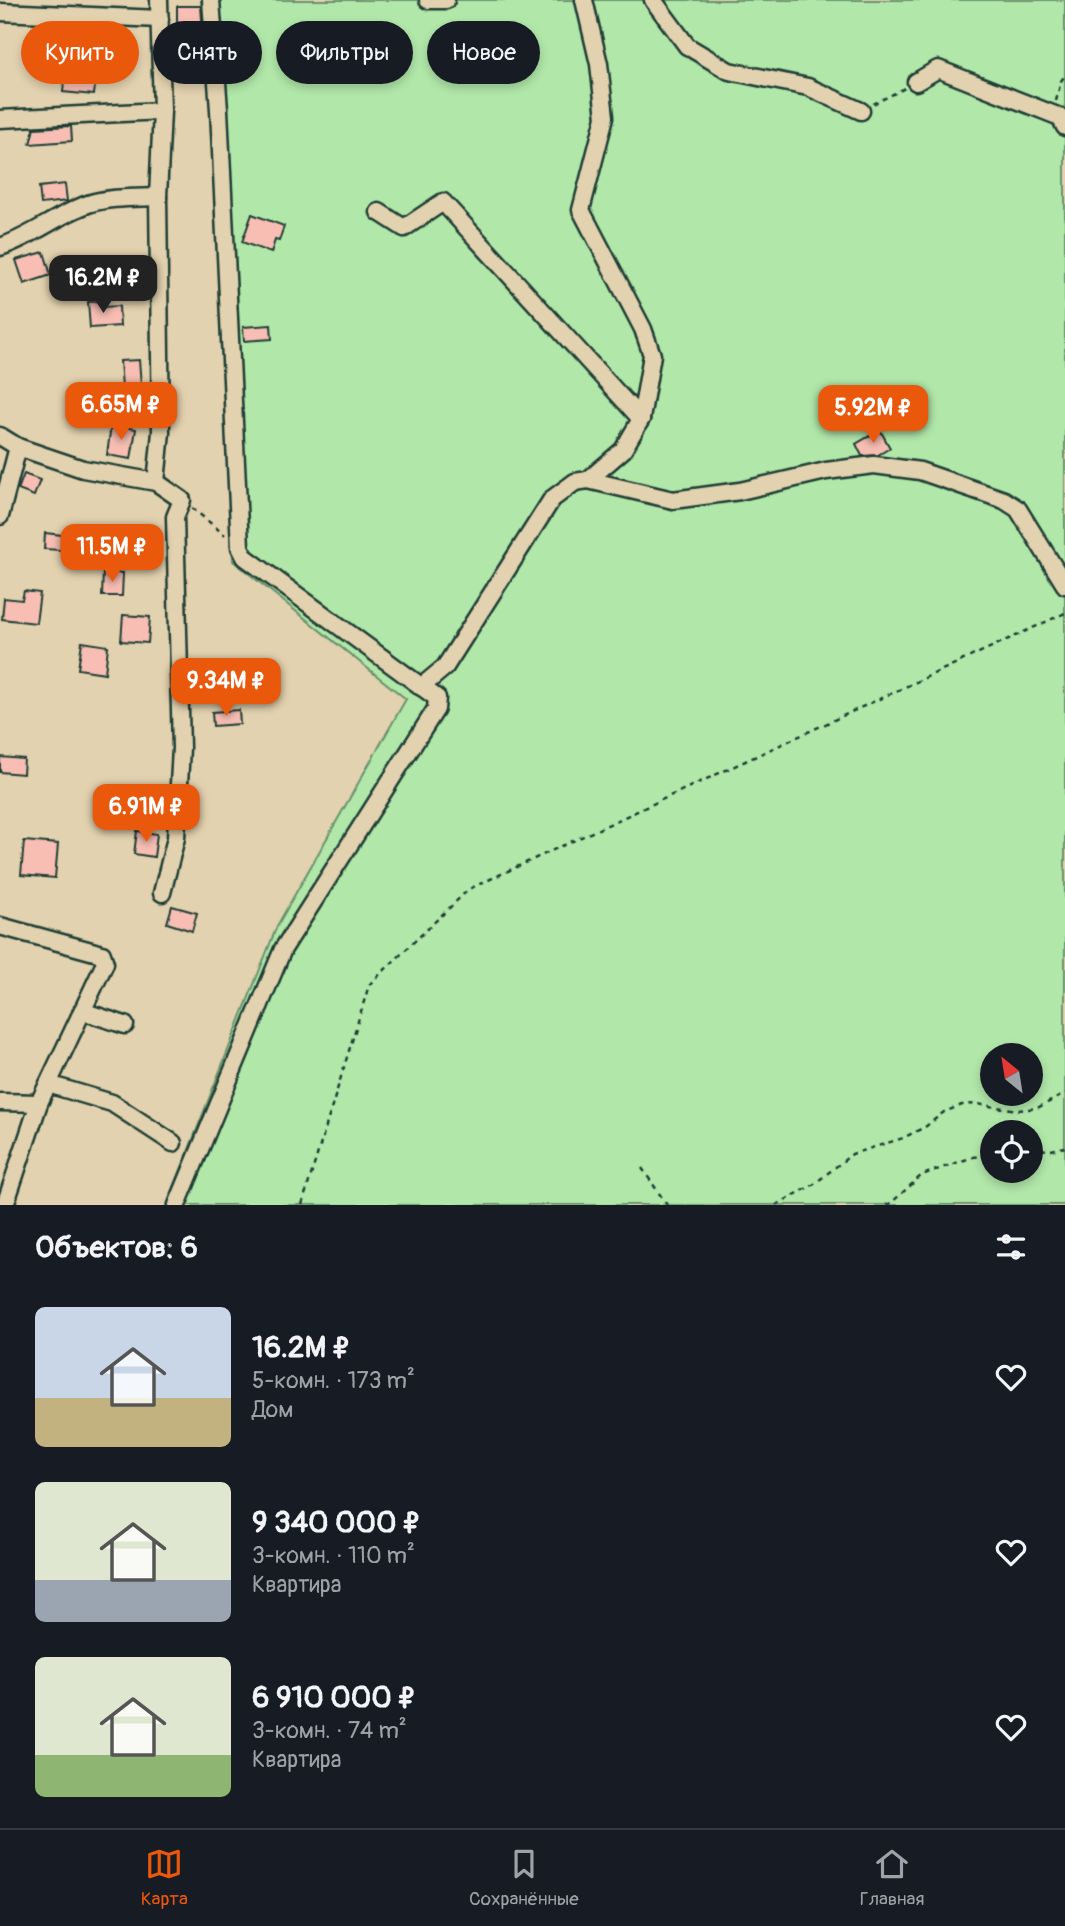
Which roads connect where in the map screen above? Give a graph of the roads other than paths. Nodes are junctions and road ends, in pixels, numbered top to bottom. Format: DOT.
graph roads {
  1 [pos="159,0"];
  2 [pos="211,0"];
  3 [pos="428,0"];
  4 [pos="446,0"];
  5 [pos="584,0"];
  6 [pos="653,0"];
  7 [pos="0,12"];
  8 [pos="160,19"];
  9 [pos="916,82"];
  10 [pos="162,111"];
  11 [pos="861,111"];
  12 [pos="0,119"];
  13 [pos="1065,127"];
  14 [pos="158,197"];
  15 [pos="379,212"];
  16 [pos="0,247"];
  17 [pos="641,419"];
  18 [pos="0,436"];
  19 [pos="18,447"];
  20 [pos="588,480"];
  21 [pos="156,482"];
  22 [pos="0,516"];
  23 [pos="1065,585"];
  24 [pos="421,687"];
  25 [pos="162,893"];
  26 [pos="0,926"];
  27 [pos="82,1011"];
  28 [pos="125,1025"];
  29 [pos="48,1084"];
  30 [pos="0,1102"];
  31 [pos="39,1103"];
  32 [pos="173,1143"];
  33 [pos="5,1205"];
  34 [pos="177,1205"];
  1 -- 8 [label="lane"];
  2 -- 24 [label="lane"];
  3 -- 4 [label="lane"];
  5 -- 17 [label="lane"];
  6 -- 11 [label="lane"];
  7 -- 8 [label="lane"];
  8 -- 10 [label="lane"];
  9 -- 13 [label="lane"];
  10 -- 12 [label="lane"];
  10 -- 14 [label="lane"];
  14 -- 16 [label="lane"];
  14 -- 21 [label="lane"];
  15 -- 17 [label="lane"];
  17 -- 20 [label="lane"];
  18 -- 19 [label="lane"];
  19 -- 21 [label="lane"];
  19 -- 22 [label="lane"];
  20 -- 23 [label="lane"];
  20 -- 24 [label="lane"];
  21 -- 25 [label="lane"];
  24 -- 34 [label="lane"];
  26 -- 27 [label="lane"];
  27 -- 28 [label="lane"];
  27 -- 29 [label="lane"];
  29 -- 31 [label="lane"];
  29 -- 32 [label="lane"];
  30 -- 31 [label="lane"];
  31 -- 33 [label="lane"];
}
